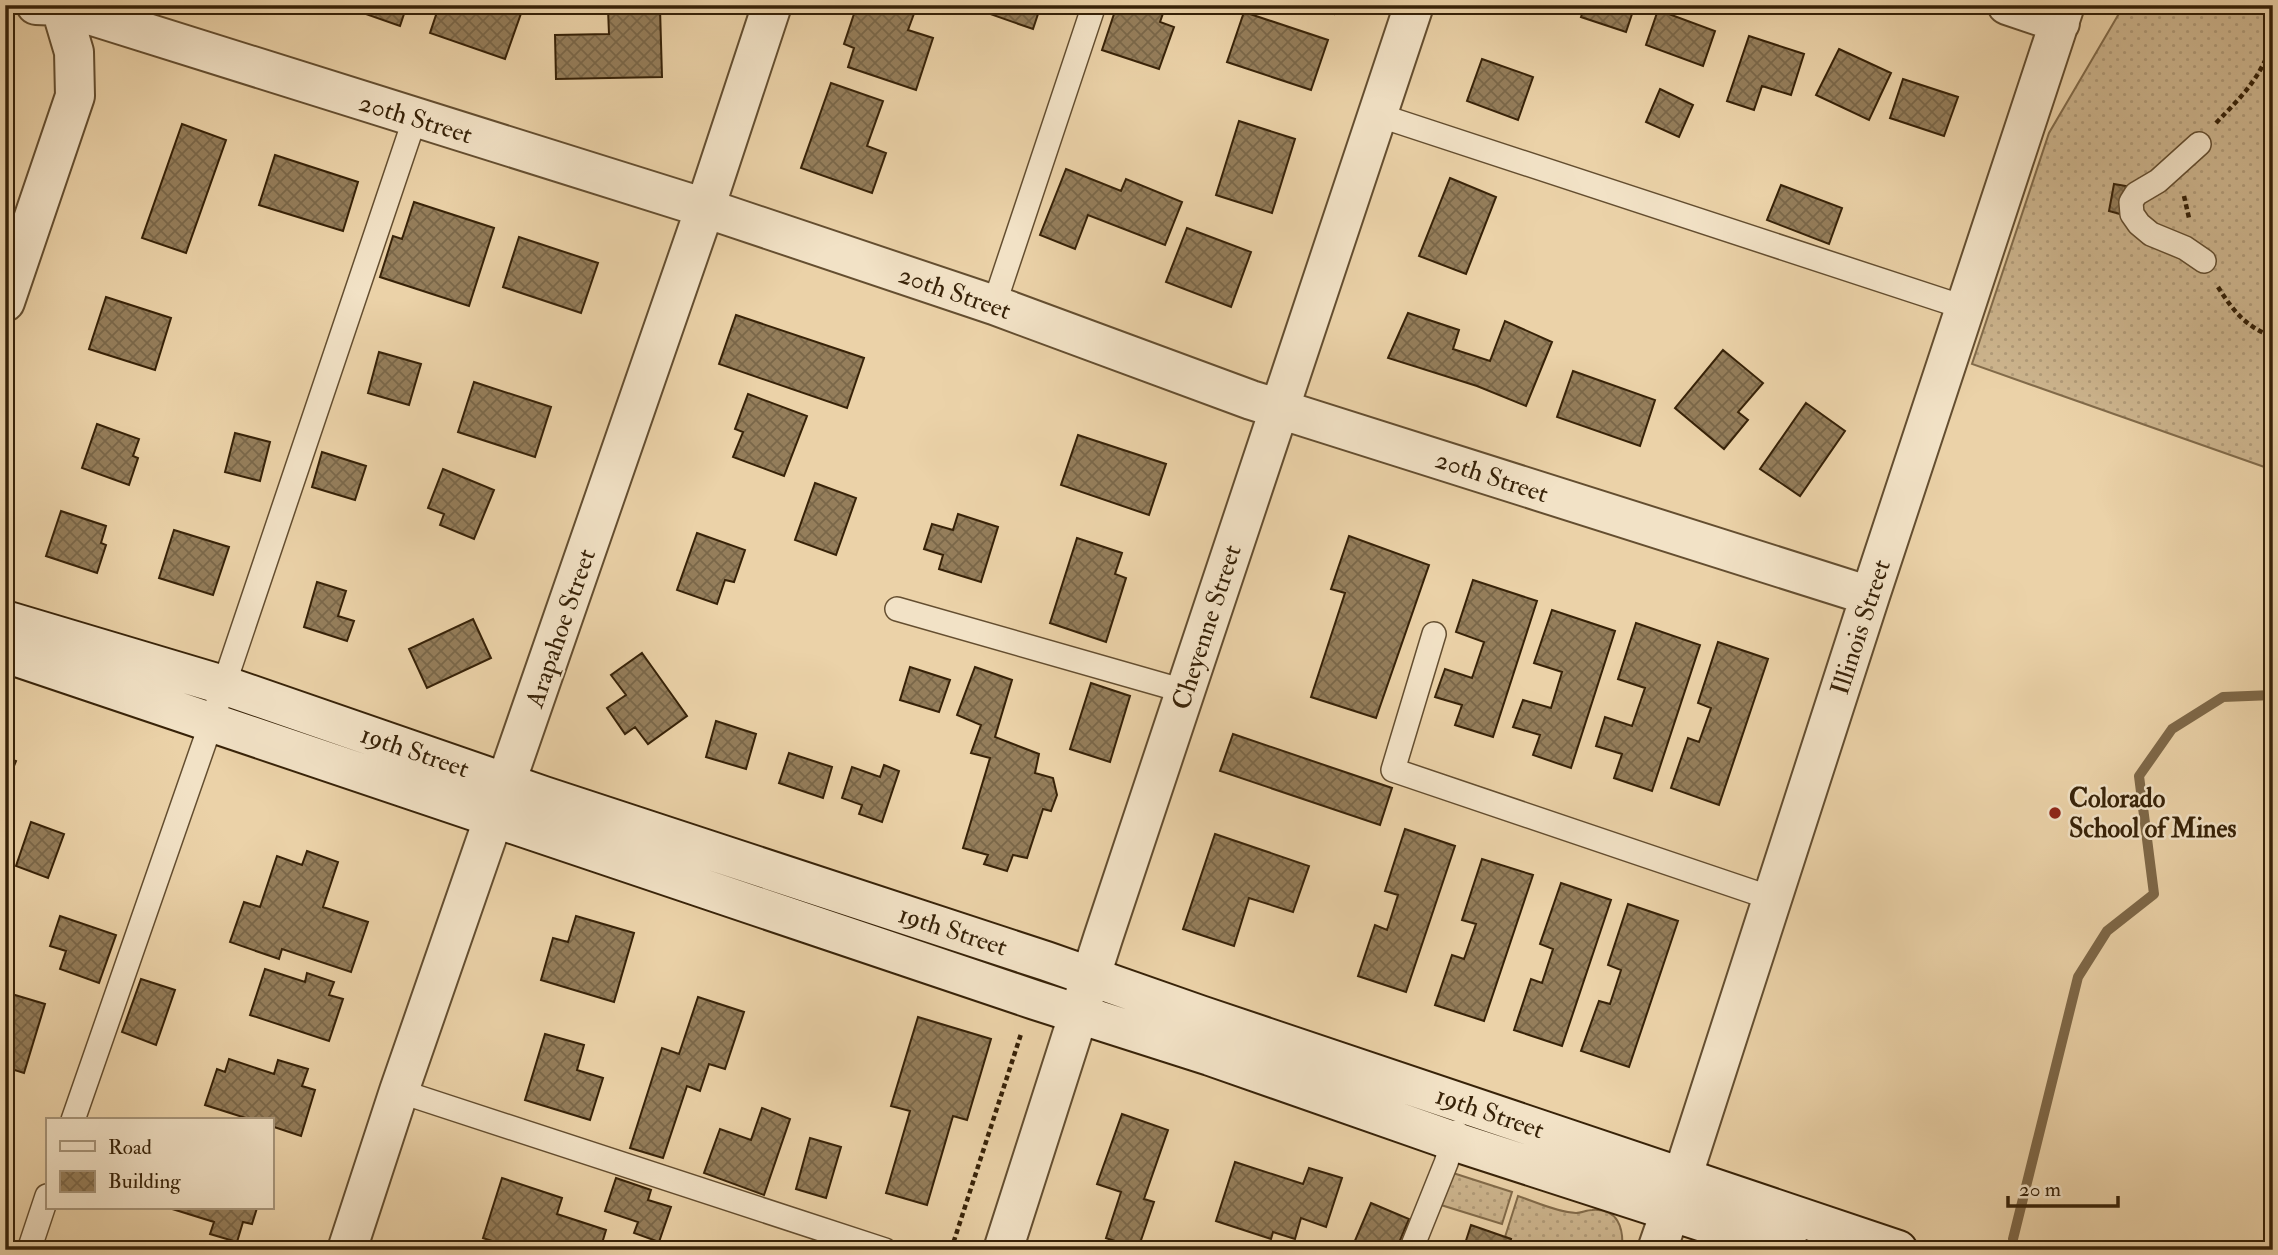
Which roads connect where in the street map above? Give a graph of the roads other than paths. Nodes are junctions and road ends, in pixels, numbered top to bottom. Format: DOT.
graph roads {
  1 [pos="772,5"];
  2 [pos="1094,5"];
  3 [pos="1414,5"];
  4 [pos="2007,5"];
  5 [pos="52,6"];
  6 [pos="2062,14"];
  7 [pos="1378,114"];
  8 [pos="415,118"];
  9 [pos="2199,144"];
  10 [pos="705,208"];
  11 [pos="2204,261"];
  12 [pos="5,302"];
  13 [pos="994,305"];
  14 [pos="1966,308"];
  15 [pos="1279,408"];
  16 [pos="1870,596"];
  17 [pos="897,609"];
  18 [pos="5,620"];
  19 [pos="1434,634"];
  20 [pos="5,653"];
  21 [pos="223,685"];
  22 [pos="1184,691"];
  23 [pos="210,722"];
  24 [pos="501,800"];
  25 [pos="1774,898"];
  26 [pos="1090,976"];
  27 [pos="1078,1013"];
  28 [pos="400,1091"];
  29 [pos="1466,1104"];
  30 [pos="74,1118"];
  31 [pos="1453,1140"];
  32 [pos="1677,1194"];
  33 [pos="46,1199"];
  34 [pos="29,1250"];
  35 [pos="347,1250"];
  36 [pos="885,1250"];
  37 [pos="1003,1250"];
  38 [pos="1411,1250"];
  39 [pos="1657,1250"];
  40 [pos="1790,1250"];
  41 [pos="1898,1250"];
  1 -- 10 [label="street, Arapahoe Street"];
  2 -- 13 [label="lane"];
  3 -- 7 [label="street, Cheyenne Street"];
  4 -- 6 [label="street"];
  5 -- 8 [label="street, 20th Street"];
  5 -- 12 [label="street"];
  6 -- 14 [label="street, Illinois Street"];
  7 -- 14 [label="lane"];
  7 -- 15 [label="street, Cheyenne Street"];
  8 -- 10 [label="street, 20th Street"];
  8 -- 21 [label="lane"];
  9 -- 11 [label="lane"];
  10 -- 13 [label="street, 20th Street"];
  10 -- 24 [label="street, Arapahoe Street"];
  13 -- 15 [label="street, 20th Street"];
  14 -- 16 [label="street, Illinois Street"];
  15 -- 16 [label="street, 20th Street"];
  15 -- 22 [label="street, Cheyenne Street"];
  16 -- 25 [label="street, Illinois Street"];
  17 -- 22 [label="lane"];
  18 -- 21 [label="street, 19th Street"];
  19 -- 25 [label="lane"];
  20 -- 23 [label="street, 19th Street"];
  21 -- 23 [label="lane"];
  21 -- 24 [label="street, 19th Street"];
  22 -- 26 [label="street, Cheyenne Street"];
  23 -- 24 [label="street, 19th Street"];
  23 -- 30 [label="lane"];
  24 -- 26 [label="street, 19th Street"];
  24 -- 27 [label="street, 19th Street"];
  24 -- 28 [label="street, Arapahoe Street"];
  25 -- 32 [label="street, Illinois Street"];
  26 -- 27 [label="street, Cheyenne Street"];
  26 -- 29 [label="street, 19th Street"];
  27 -- 31 [label="street, 19th Street"];
  27 -- 37 [label="street, Cheyenne Street"];
  28 -- 35 [label="street, Arapahoe Street"];
  28 -- 36 [label="lane"];
  29 -- 31 [label="lane"];
  29 -- 32 [label="street, 19th Street"];
  31 -- 32 [label="street, 19th Street"];
  31 -- 38 [label="lane"];
  32 -- 39 [label="street, Illinois Street"];
  32 -- 40 [label="street, 19th Street"];
  32 -- 41 [label="street, 19th Street"];
  33 -- 34 [label="lane"];
}
